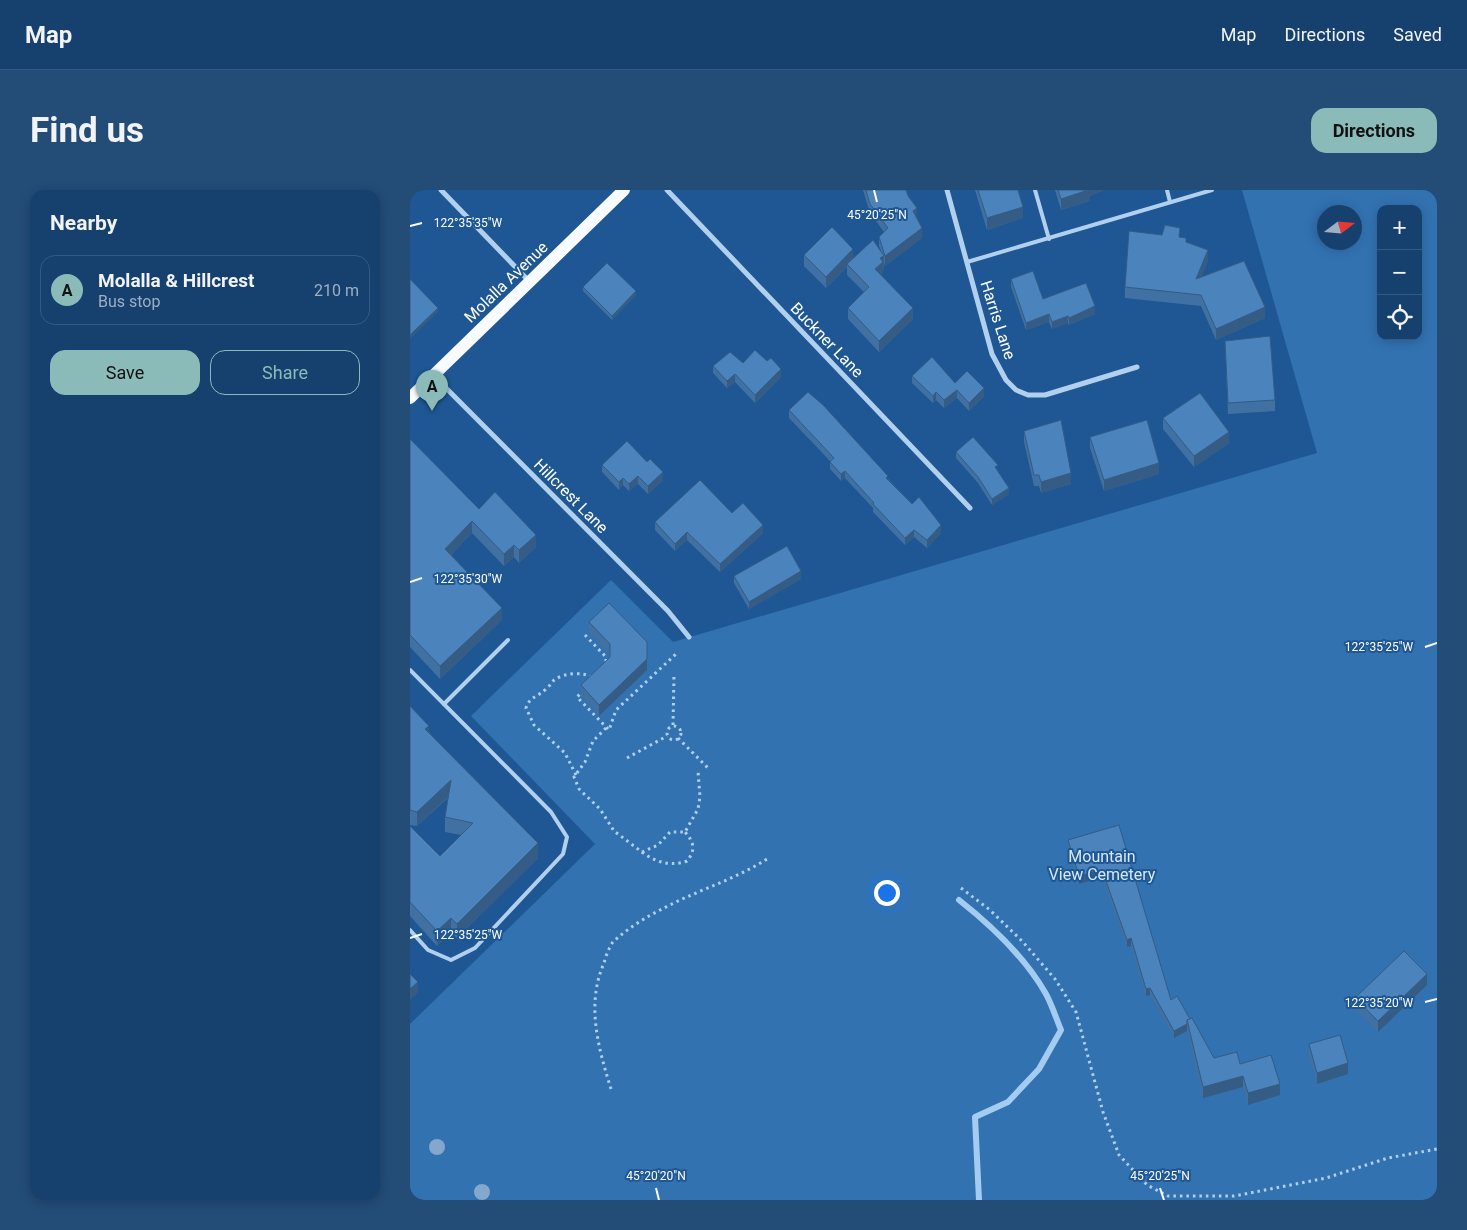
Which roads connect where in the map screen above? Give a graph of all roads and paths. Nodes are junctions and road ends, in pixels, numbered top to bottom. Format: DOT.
graph roads {
  1 [pos="441,190"];
  2 [pos="624,190"];
  3 [pos="667,190"];
  4 [pos="947,190"];
  5 [pos="1036,190"];
  6 [pos="1167,190"];
  7 [pos="1212,190"];
  8 [pos="1170,202"];
  9 [pos="1048,239"];
  10 [pos="968,262"];
  11 [pos="529,282"];
  12 [pos="1137,367"];
  13 [pos="433,375"];
  14 [pos="410,398"];
  15 [pos="970,508"];
  16 [pos="585,634"];
  17 [pos="689,637"];
  18 [pos="508,640"];
  19 [pos="676,654"];
  20 [pos="410,670"];
  21 [pos="606,670"];
  22 [pos="600,675"];
  23 [pos="674,675"];
  24 [pos="595,680"];
  25 [pos="444,704"];
  26 [pos="673,725"];
  27 [pos="606,728"];
  28 [pos="668,736"];
  29 [pos="678,738"];
  30 [pos="627,758"];
  31 [pos="709,769"];
  32 [pos="698,771"];
  33 [pos="576,775"];
  34 [pos="685,832"];
  35 [pos="642,852"];
  36 [pos="767,859"];
  37 [pos="961,888"];
  38 [pos="410,930"];
  39 [pos="611,1089"];
  40 [pos="1437,1149"];
  1 -- 11 [label="street"];
  2 -- 11 [label="main road, Molalla Avenue"];
  3 -- 15 [label="street, Buckner Lane"];
  4 -- 10 [label="street, Harris Lane"];
  5 -- 9 [label="lane"];
  6 -- 8 [label="lane"];
  7 -- 8 [label="lane"];
  8 -- 9 [label="lane"];
  9 -- 10 [label="lane"];
  10 -- 12 [label="street, Harris Lane"];
  11 -- 13 [label="main road, Molalla Avenue"];
  13 -- 14 [label="main road, Molalla Avenue"];
  13 -- 17 [label="street, Hillcrest Lane"];
  16 -- 21 [label="path"];
  18 -- 25 [label="lane"];
  19 -- 27 [label="path"];
  20 -- 25 [label="lane"];
  22 -- 24 [label="path"];
  23 -- 26 [label="path"];
  24 -- 27 [label="path"];
  24 -- 33 [label="path"];
  25 -- 38 [label="lane"];
  26 -- 28 [label="path"];
  26 -- 29 [label="path"];
  27 -- 33 [label="path"];
  28 -- 29 [label="path"];
  28 -- 30 [label="path"];
  29 -- 31 [label="path"];
  32 -- 34 [label="path"];
  33 -- 35 [label="path"];
  34 -- 35 [label="path"];
  34 -- 35 [label="path"];
  36 -- 39 [label="path"];
  37 -- 40 [label="path"];
}
